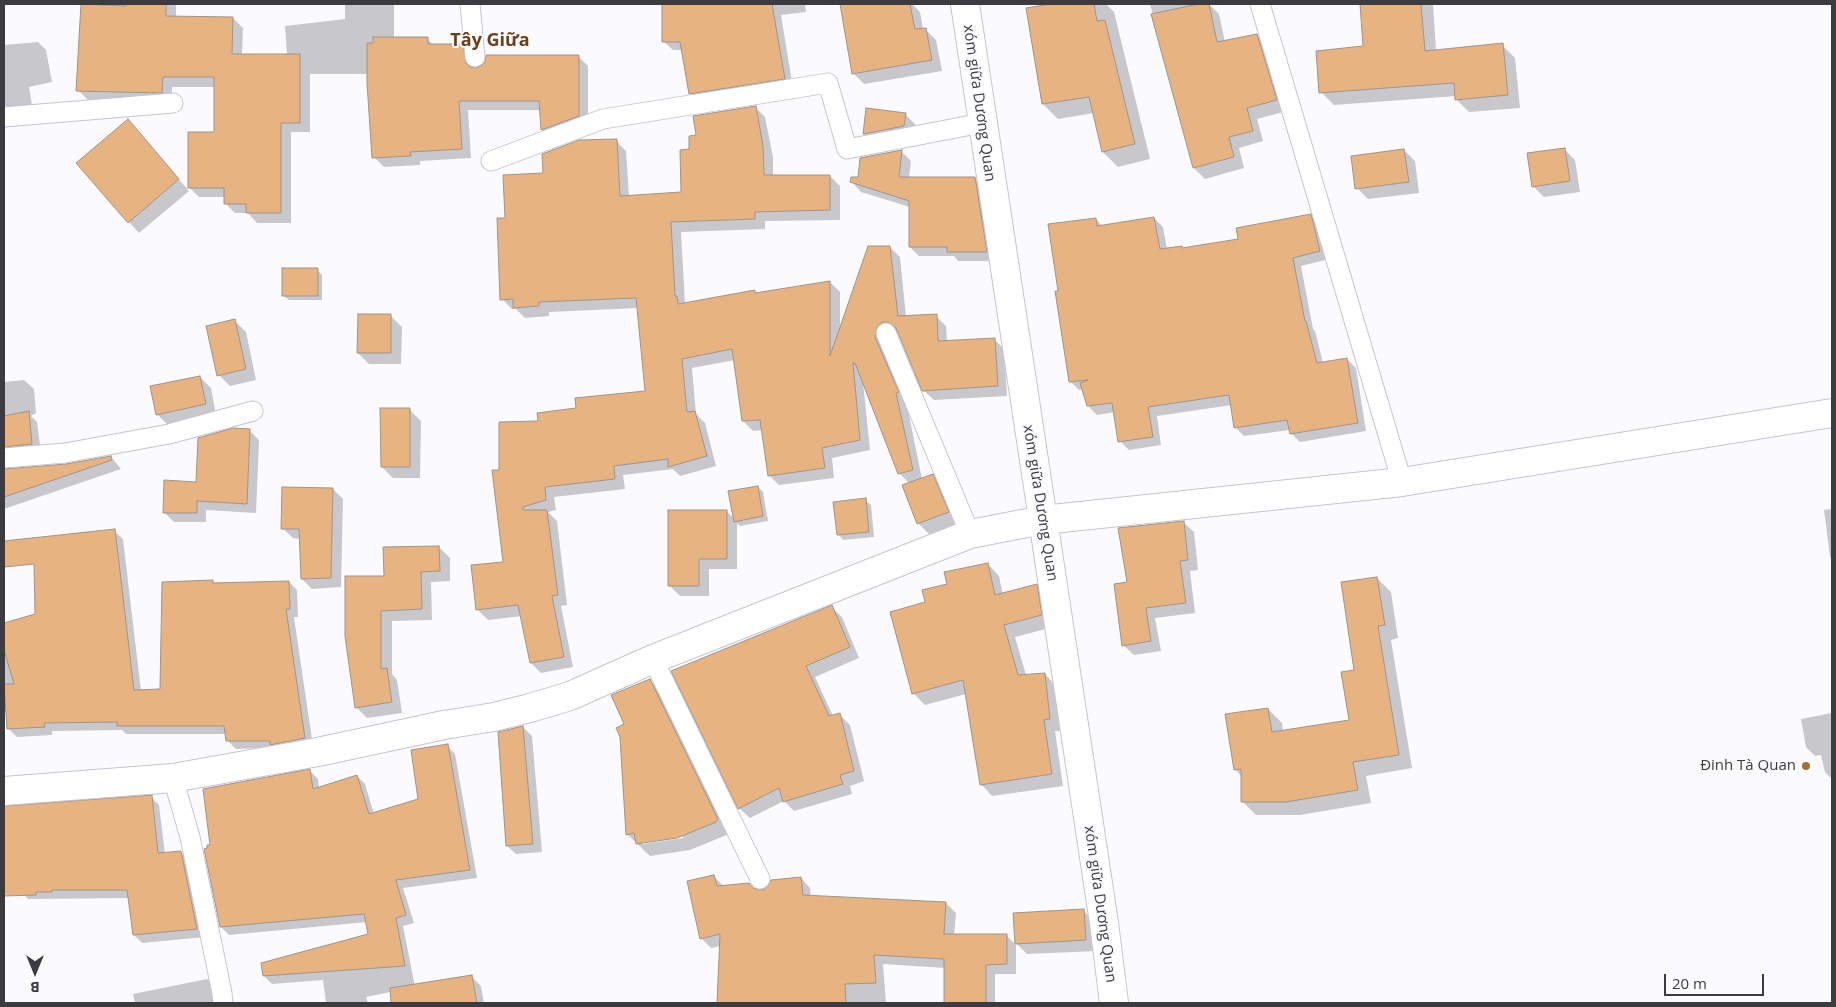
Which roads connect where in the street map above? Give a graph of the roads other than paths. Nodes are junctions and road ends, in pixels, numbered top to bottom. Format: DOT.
graph roads {
  1 [pos="470,4"];
  2 [pos="965,4"];
  3 [pos="1260,4"];
  4 [pos="475,57"];
  5 [pos="173,103"];
  6 [pos="4,117"];
  7 [pos="982,123"];
  8 [pos="491,160"];
  9 [pos="886,333"];
  10 [pos="253,411"];
  11 [pos="1832,413"];
  12 [pos="4,458"];
  13 [pos="1402,482"];
  14 [pos="1043,520"];
  15 [pos="970,534"];
  16 [pos="653,659"];
  17 [pos="172,778"];
  18 [pos="4,791"];
  19 [pos="760,879"];
  20 [pos="223,1003"];
  21 [pos="1114,1003"];
  1 -- 4 [label="lane"];
  2 -- 7 [label="street, xóm giữa Dương Quan"];
  3 -- 13 [label="lane"];
  5 -- 6 [label="lane"];
  7 -- 8 [label="lane"];
  7 -- 14 [label="street, xóm giữa Dương Quan"];
  9 -- 15 [label="lane"];
  10 -- 12 [label="lane"];
  11 -- 13 [label="street"];
  13 -- 14 [label="street"];
  14 -- 15 [label="street"];
  14 -- 21 [label="street, xóm giữa Dương Quan"];
  15 -- 16 [label="street"];
  16 -- 17 [label="street"];
  16 -- 19 [label="lane"];
  17 -- 18 [label="street"];
  17 -- 20 [label="lane"];
}
